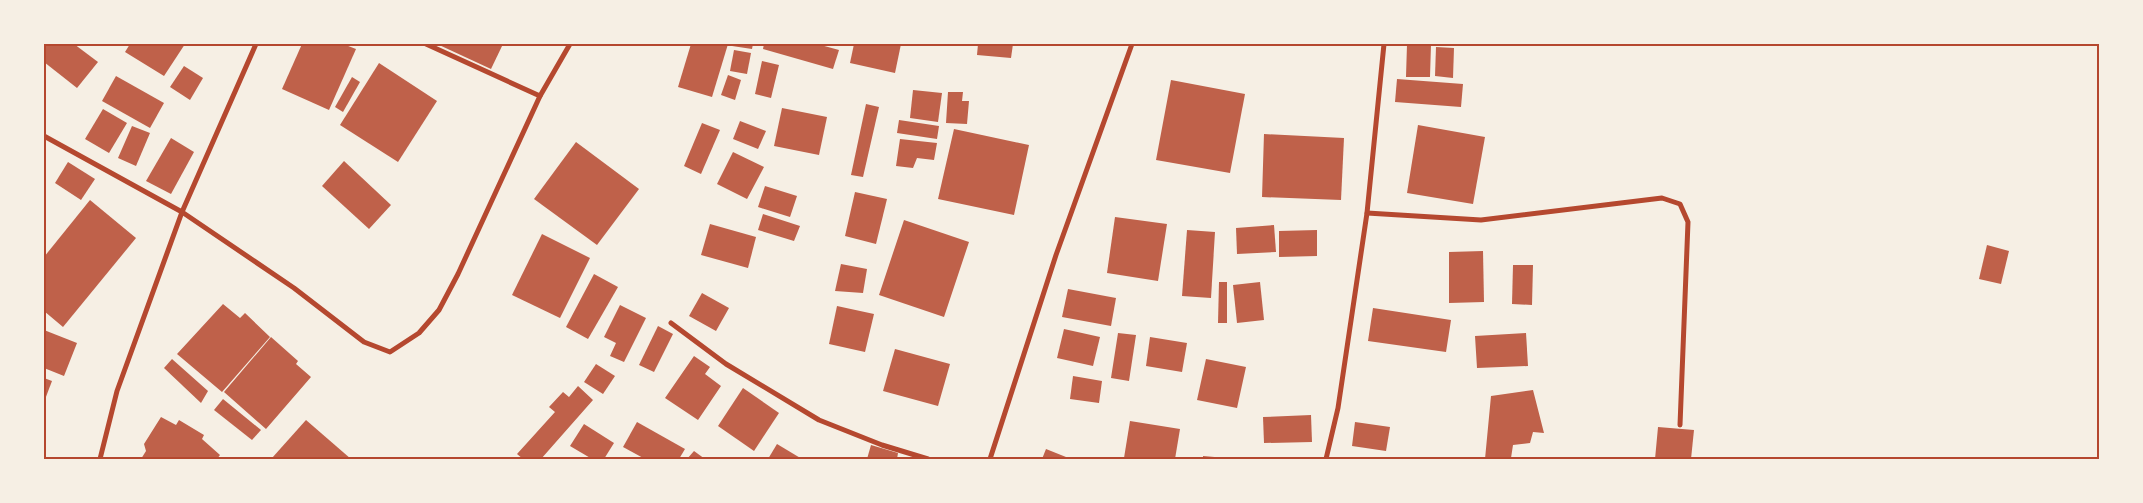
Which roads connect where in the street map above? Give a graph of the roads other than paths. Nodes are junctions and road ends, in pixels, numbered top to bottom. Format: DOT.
graph roads {
  1 [pos="256,44"];
  2 [pos="426,44"];
  3 [pos="570,44"];
  4 [pos="1132,44"];
  5 [pos="1384,44"];
  6 [pos="540,96"];
  7 [pos="44,136"];
  8 [pos="182,212"];
  9 [pos="1367,213"];
  10 [pos="671,323"];
  11 [pos="1680,425"];
  12 [pos="100,459"];
  13 [pos="928,459"];
  14 [pos="990,459"];
  15 [pos="1326,459"];
  1 -- 8 [label="street"];
  2 -- 6 [label="street"];
  3 -- 6 [label="street"];
  4 -- 14 [label="street"];
  5 -- 9 [label="street"];
  6 -- 8 [label="street"];
  7 -- 8 [label="street"];
  8 -- 12 [label="street"];
  9 -- 11 [label="street"];
  9 -- 15 [label="street"];
  10 -- 13 [label="street"];
}
